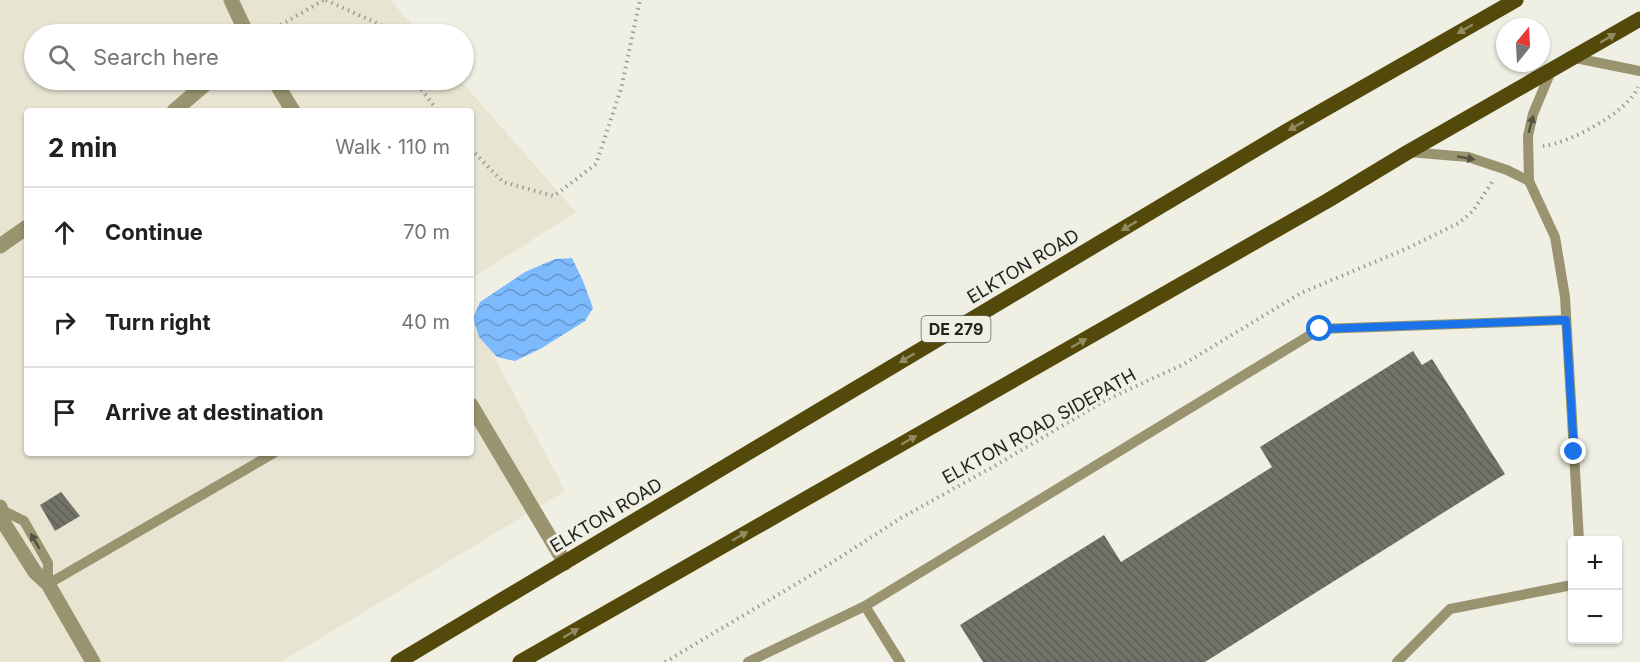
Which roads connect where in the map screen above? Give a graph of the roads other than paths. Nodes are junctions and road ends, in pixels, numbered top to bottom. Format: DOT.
graph roads {
  1 [pos="231,0"];
  2 [pos="1516,0"];
  3 [pos="1640,19"];
  4 [pos="242,24"];
  5 [pos="1575,58"];
  6 [pos="1551,71"];
  7 [pos="1640,71"];
  8 [pos="198,90"];
  9 [pos="280,90"];
  10 [pos="177,108"];
  11 [pos="291,108"];
  12 [pos="1408,152"];
  13 [pos="1529,181"];
  14 [pos="24,229"];
  15 [pos="0,246"];
  16 [pos="1566,320"];
  17 [pos="474,410"];
  18 [pos="269,456"];
  19 [pos="1,508"];
  20 [pos="1580,536"];
  21 [pos="565,562"];
  22 [pos="48,584"];
  23 [pos="1568,586"];
  24 [pos="865,606"];
  25 [pos="93,662"];
  26 [pos="398,662"];
  27 [pos="520,662"];
  28 [pos="748,662"];
  29 [pos="900,662"];
  30 [pos="1396,662"];
  1 -- 4 [label="street"];
  2 -- 21 [label="main road, ELKTON ROAD / DE 279, one-way"];
  5 -- 3 [label="main road, one-way"];
  5 -- 6 [label="main road"];
  5 -- 7 [label="lane"];
  6 -- 12 [label="main road"];
  13 -- 6 [label="lane, one-way"];
  8 -- 10 [label="street"];
  9 -- 11 [label="street"];
  12 -- 13 [label="lane, one-way"];
  27 -- 12 [label="main road, one-way"];
  13 -- 16 [label="lane"];
  14 -- 15 [label="street"];
  16 -- 20 [label="lane"];
  16 -- 24 [label="lane"];
  17 -- 21 [label="street"];
  18 -- 22 [label="lane"];
  19 -- 22 [label="street"];
  21 -- 26 [label="main road, ELKTON ROAD / DE 279"];
  22 -- 25 [label="street"];
  23 -- 30 [label="lane"];
  24 -- 28 [label="lane"];
  24 -- 29 [label="lane"];
}
